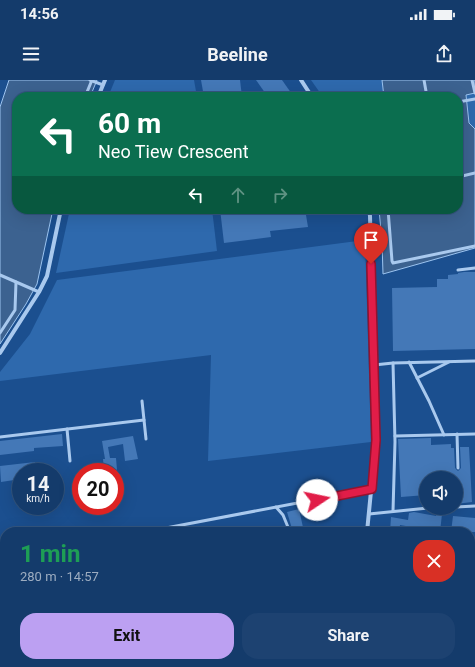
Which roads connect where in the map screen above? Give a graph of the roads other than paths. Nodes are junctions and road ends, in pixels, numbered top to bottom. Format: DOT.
graph roads {
  1 [pos="91,80"];
  2 [pos="105,80"];
  3 [pos="301,80"];
  4 [pos="424,80"];
  5 [pos="472,80"];
  6 [pos="103,85"];
  7 [pos="87,92"];
  8 [pos="100,92"];
  9 [pos="309,92"];
  10 [pos="426,92"];
  11 [pos="475,93"];
  12 [pos="475,99"];
  13 [pos="463,101"];
  14 [pos="475,173"];
  15 [pos="463,176"];
  16 [pos="60,214"];
  17 [pos="370,214"];
  18 [pos="388,214"];
  19 [pos="475,246"];
  20 [pos="475,268"];
  21 [pos="458,270"];
  22 [pos="0,275"];
  23 [pos="16,282"];
  24 [pos="39,292"];
  25 [pos="0,333"];
  26 [pos="0,353"];
  27 [pos="450,361"];
  28 [pos="475,361"];
  29 [pos="409,362"];
  30 [pos="393,363"];
  31 [pos="374,365"];
  32 [pos="417,378"];
  33 [pos="142,401"];
  34 [pos="144,420"];
  35 [pos="67,429"];
  36 [pos="457,434"];
  37 [pos="475,434"];
  38 [pos="444,435"];
  39 [pos="395,436"];
  40 [pos="0,437"];
  41 [pos="146,439"];
  42 [pos="70,461"];
  43 [pos="458,468"];
  44 [pos="372,489"];
  45 [pos="475,506"];
  46 [pos="276,507"];
  47 [pos="463,507"];
  48 [pos="419,509"];
  49 [pos="393,512"];
  50 [pos="369,514"];
  51 [pos="176,527"];
  52 [pos="288,527"];
  53 [pos="368,527"];
  1 -- 6 [label="lane"];
  1 -- 7 [label="lane"];
  2 -- 6 [label="street"];
  3 -- 9 [label="street"];
  4 -- 10 [label="lane"];
  5 -- 11 [label="lane"];
  6 -- 8 [label="street"];
  12 -- 13 [label="lane"];
  14 -- 15 [label="lane"];
  16 -- 24 [label="street"];
  17 -- 31 [label="street"];
  18 -- 19 [label="lane"];
  20 -- 21 [label="lane"];
  22 -- 23 [label="lane"];
  23 -- 24 [label="lane"];
  23 -- 25 [label="lane"];
  24 -- 26 [label="street"];
  27 -- 28 [label="lane"];
  27 -- 29 [label="lane"];
  27 -- 32 [label="lane"];
  29 -- 30 [label="lane"];
  29 -- 32 [label="lane"];
  30 -- 31 [label="lane"];
  30 -- 39 [label="lane"];
  31 -- 44 [label="street"];
  32 -- 38 [label="lane"];
  33 -- 34 [label="lane"];
  34 -- 35 [label="lane"];
  34 -- 41 [label="lane"];
  35 -- 40 [label="lane"];
  35 -- 42 [label="lane"];
  36 -- 37 [label="lane"];
  36 -- 38 [label="lane"];
  36 -- 43 [label="lane"];
  38 -- 39 [label="lane"];
  39 -- 49 [label="lane"];
  44 -- 46 [label="lane"];
  44 -- 50 [label="street"];
  45 -- 47 [label="lane"];
  46 -- 51 [label="lane"];
  46 -- 52 [label="lane"];
  48 -- 49 [label="lane"];
  49 -- 50 [label="lane"];
  50 -- 53 [label="street"];
}
